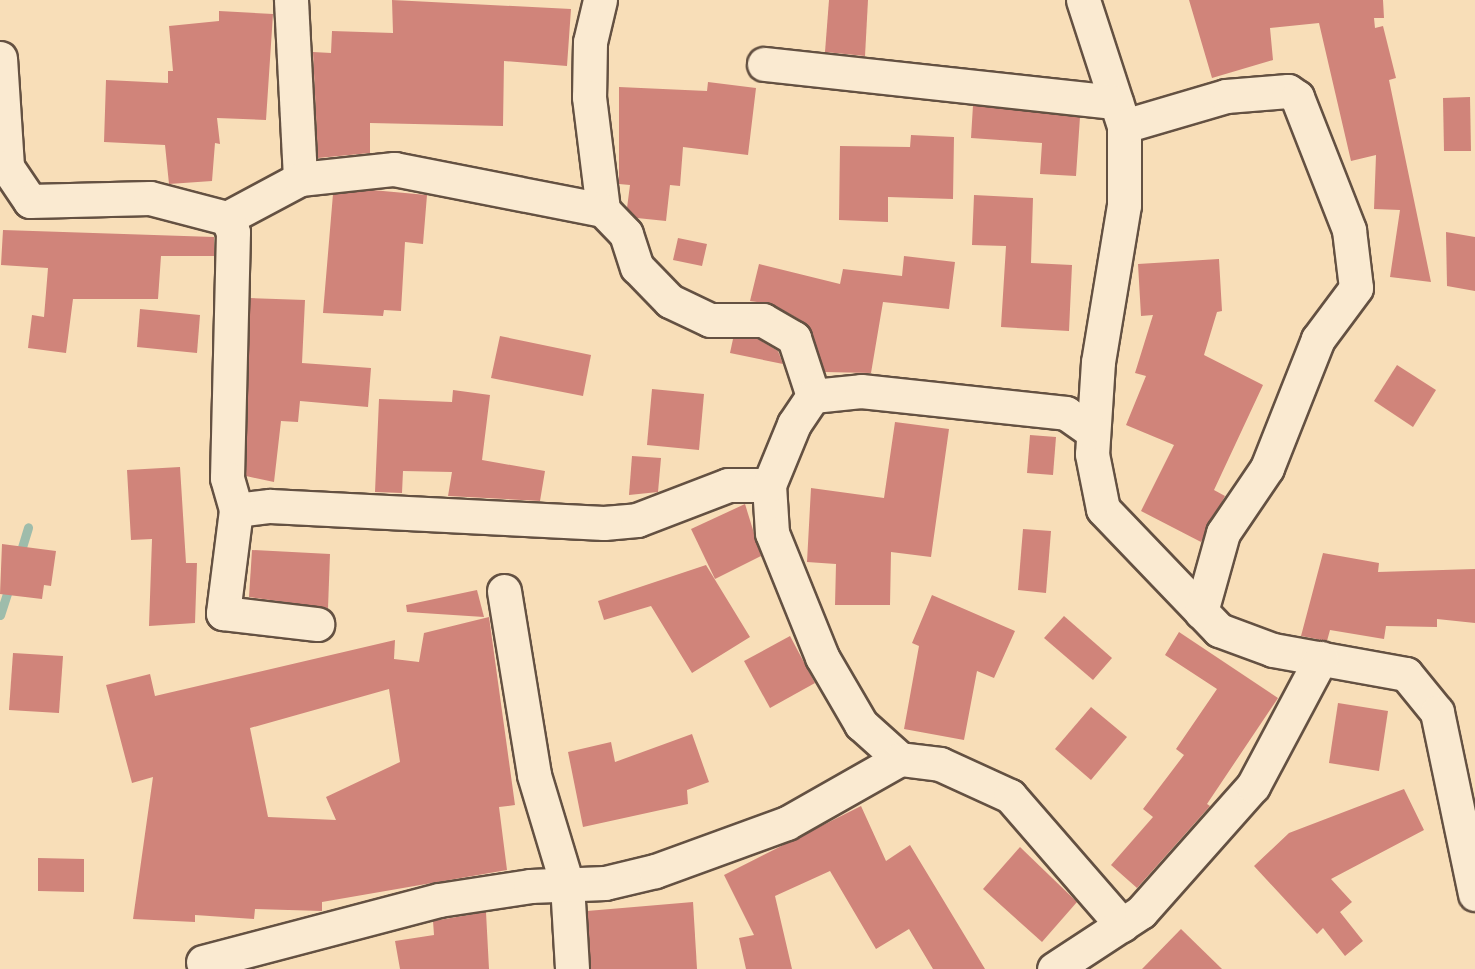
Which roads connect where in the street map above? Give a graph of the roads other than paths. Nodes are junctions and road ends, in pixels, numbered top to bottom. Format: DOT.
graph roads {
  1 [pos="291,0"];
  2 [pos="600,0"];
  3 [pos="1083,0"];
  4 [pos="0,58"];
  5 [pos="764,64"];
  6 [pos="1120,114"];
  7 [pos="300,179"];
  8 [pos="15,201"];
  9 [pos="603,210"];
  10 [pos="227,218"];
  11 [pos="813,396"];
  12 [pos="1093,432"];
  13 [pos="769,485"];
  14 [pos="236,510"];
  15 [pos="504,591"];
  16 [pos="1201,612"];
  17 [pos="317,624"];
  18 [pos="1321,658"];
  19 [pos="900,759"];
  20 [pos="567,884"];
  21 [pos="1475,894"];
  22 [pos="1122,926"];
  23 [pos="203,962"];
  24 [pos="572,969"];
  25 [pos="1054,969"];
  1 -- 7 [label="street"];
  2 -- 9 [label="street"];
  3 -- 6 [label="street"];
  4 -- 8 [label="street"];
  5 -- 6 [label="street"];
  6 -- 12 [label="street"];
  6 -- 16 [label="street"];
  7 -- 9 [label="street"];
  7 -- 10 [label="street"];
  8 -- 10 [label="street"];
  9 -- 11 [label="street"];
  10 -- 14 [label="street"];
  11 -- 12 [label="street"];
  11 -- 13 [label="street"];
  12 -- 16 [label="street"];
  13 -- 14 [label="street"];
  13 -- 19 [label="street"];
  14 -- 17 [label="street"];
  15 -- 20 [label="street"];
  16 -- 18 [label="street"];
  18 -- 21 [label="street"];
  18 -- 22 [label="street"];
  19 -- 20 [label="street"];
  19 -- 22 [label="street"];
  20 -- 23 [label="street"];
  20 -- 24 [label="street"];
  22 -- 25 [label="street"];
}
